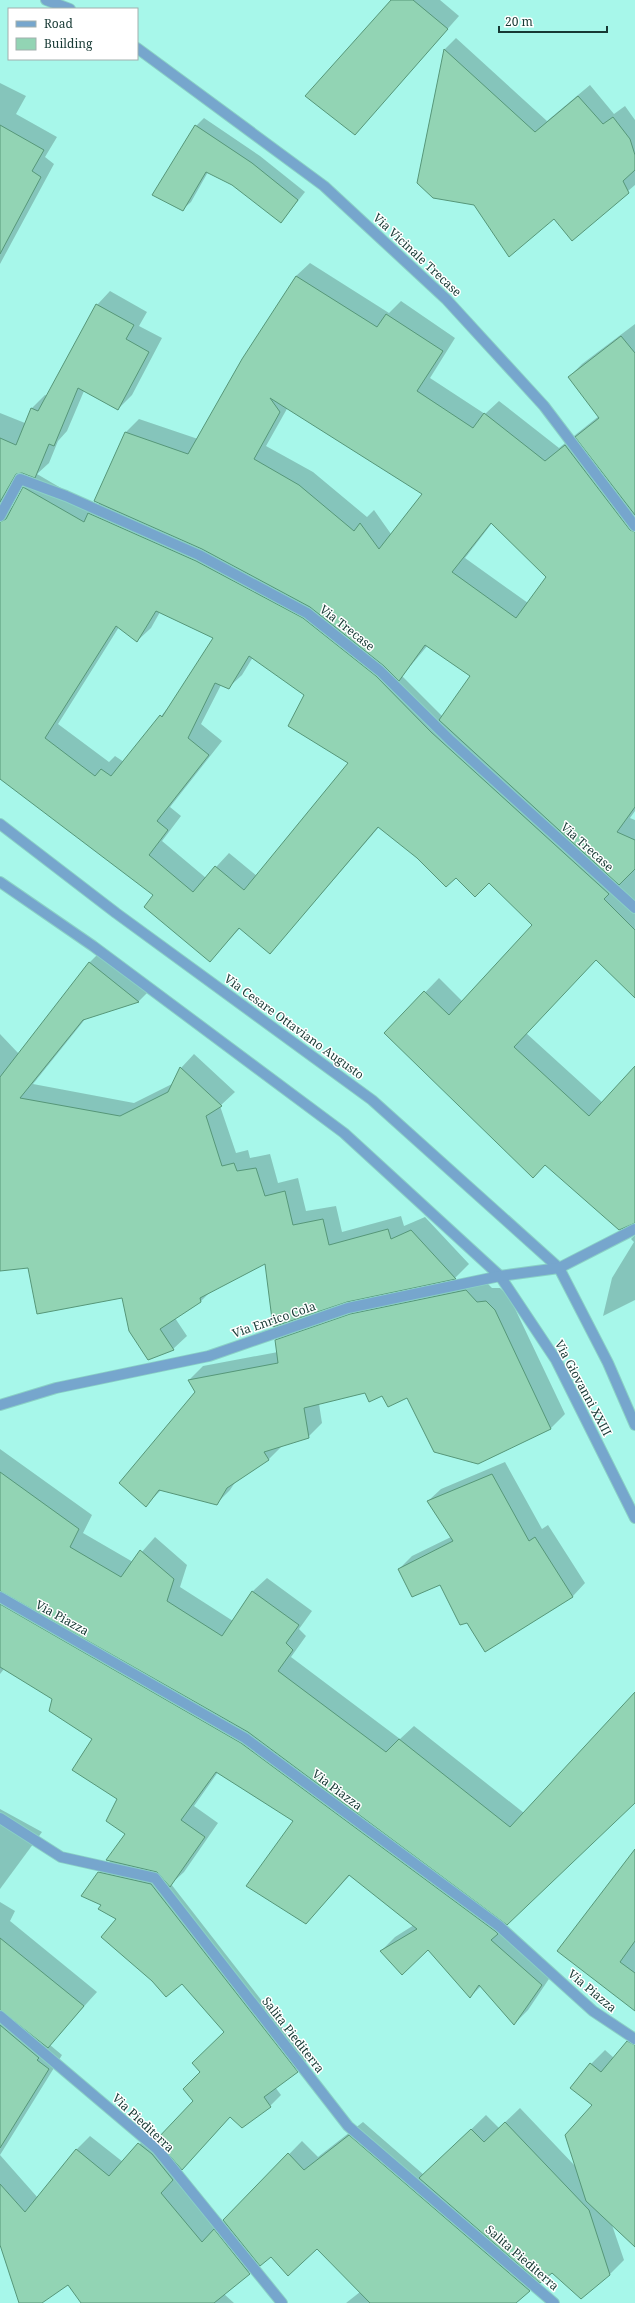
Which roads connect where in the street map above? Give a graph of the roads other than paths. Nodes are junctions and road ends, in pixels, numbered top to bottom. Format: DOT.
graph roads {
  1 [pos="46,0"];
  2 [pos="67,8"];
  3 [pos="138,49"];
  4 [pos="0,516"];
  5 [pos="635,526"];
  6 [pos="0,824"];
  7 [pos="0,882"];
  8 [pos="635,908"];
  9 [pos="635,1229"];
  10 [pos="559,1268"];
  11 [pos="500,1276"];
  12 [pos="0,1405"];
  13 [pos="635,1425"];
  14 [pos="635,1518"];
  15 [pos="0,1597"];
  16 [pos="0,1818"];
  17 [pos="0,2016"];
  18 [pos="635,2039"];
  19 [pos="282,2303"];
  20 [pos="554,2303"];
  1 -- 2 [label="street"];
  3 -- 5 [label="street, Via Vicinale Trecase"];
  4 -- 8 [label="street, Via Trecase"];
  6 -- 10 [label="street, Via Cesare Ottaviano Augusto"];
  7 -- 11 [label="street"];
  9 -- 10 [label="street, Via Enrico Cola"];
  10 -- 11 [label="street, Via Enrico Cola"];
  10 -- 13 [label="street"];
  11 -- 12 [label="street, Via Enrico Cola"];
  11 -- 14 [label="street, Via Giovanni XXIII"];
  15 -- 18 [label="street, Via Piazza"];
  16 -- 20 [label="street, Salita Piediterra"];
  17 -- 19 [label="street, Via Piediterra"];
}
